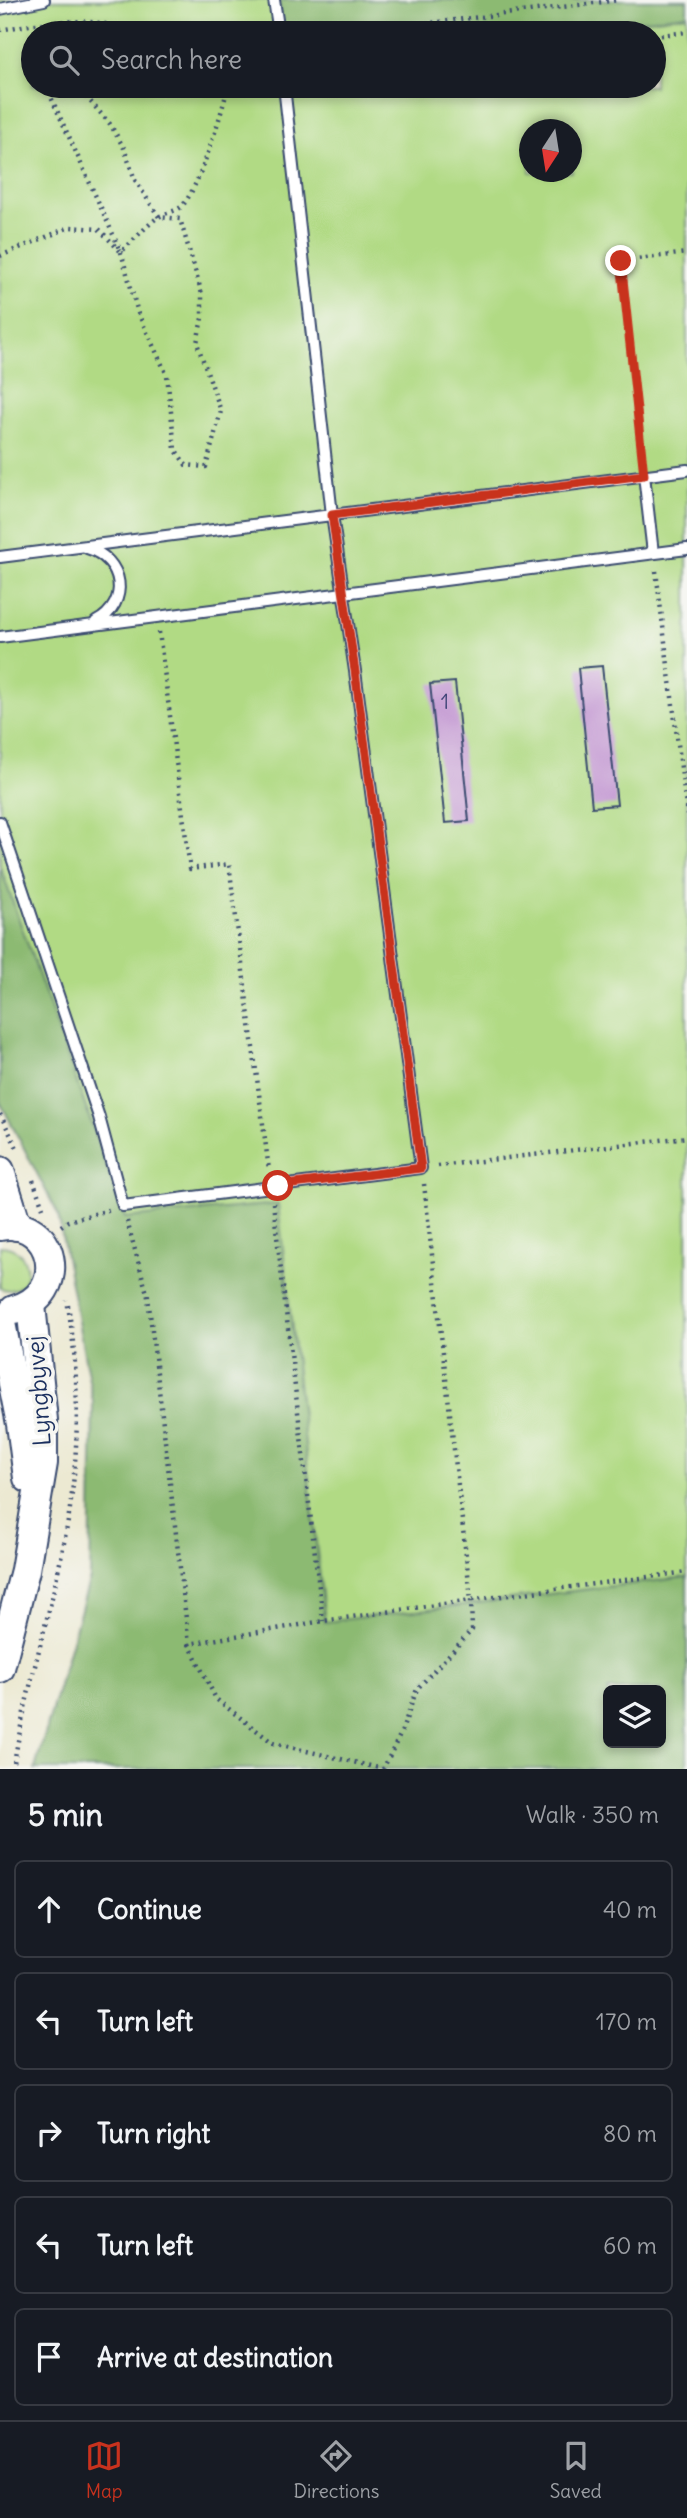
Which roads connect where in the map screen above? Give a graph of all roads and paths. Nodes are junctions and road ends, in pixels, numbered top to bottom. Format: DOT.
graph roads {
  1 [pos="44,0"];
  2 [pos="274,0"];
  3 [pos="619,0"];
  4 [pos="0,9"];
  5 [pos="277,21"];
  6 [pos="447,21"];
  7 [pos="21,26"];
  8 [pos="0,30"];
  9 [pos="687,32"];
  10 [pos="666,35"];
  11 [pos="51,98"];
  12 [pos="87,98"];
  13 [pos="226,98"];
  14 [pos="285,98"];
  15 [pos="159,217"];
  16 [pos="121,252"];
  17 [pos="687,253"];
  18 [pos="0,257"];
  19 [pos="687,470"];
  20 [pos="644,475"];
  21 [pos="332,515"];
  22 [pos="71,548"];
  23 [pos="687,549"];
  24 [pos="653,553"];
  25 [pos="0,557"];
  26 [pos="344,593"];
  27 [pos="157,617"];
  28 [pos="80,627"];
  29 [pos="0,637"];
  30 [pos="687,815"];
  31 [pos="0,821"];
  32 [pos="687,1137"];
  33 [pos="421,1168"];
  34 [pos="0,1171"];
  35 [pos="271,1187"];
  36 [pos="123,1206"];
  37 [pos="8,1226"];
  38 [pos="59,1227"];
  39 [pos="31,1305"];
  40 [pos="0,1310"];
  41 [pos="0,1318"];
  42 [pos="33,1519"];
  43 [pos="687,1572"];
  44 [pos="471,1600"];
  45 [pos="323,1620"];
  46 [pos="189,1644"];
  47 [pos="0,1668"];
  48 [pos="383,1769"];
  1 -- 4 [label="lane"];
  2 -- 5 [label="lane"];
  3 -- 6 [label="path"];
  7 -- 8 [label="path"];
  9 -- 10 [label="path"];
  11 -- 16 [label="path"];
  12 -- 15 [label="path"];
  13 -- 15 [label="path"];
  14 -- 21 [label="lane"];
  15 -- 16 [label="path"];
  15 -- 16 [label="path"];
  16 -- 18 [label="path"];
  17 -- 20 [label="path"];
  19 -- 20 [label="lane"];
  20 -- 21 [label="lane"];
  20 -- 24 [label="lane"];
  21 -- 22 [label="lane"];
  21 -- 26 [label="lane"];
  22 -- 25 [label="lane"];
  22 -- 28 [label="lane"];
  23 -- 24 [label="lane"];
  24 -- 26 [label="lane"];
  24 -- 30 [label="path"];
  26 -- 27 [label="lane"];
  26 -- 33 [label="lane"];
  27 -- 28 [label="lane"];
  27 -- 35 [label="path"];
  28 -- 29 [label="lane"];
  31 -- 36 [label="lane"];
  32 -- 33 [label="path"];
  33 -- 35 [label="lane"];
  33 -- 44 [label="path"];
  34 -- 37 [label="street"];
  35 -- 36 [label="lane"];
  35 -- 45 [label="path"];
  36 -- 38 [label="path"];
  36 -- 46 [label="path"];
  37 -- 39 [label="street"];
  39 -- 40 [label="street"];
  39 -- 42 [label="street, Lyngbyvej"];
  41 -- 42 [label="street, Lyngbyvej"];
  42 -- 47 [label="street, Lyngbyvej"];
  43 -- 44 [label="path"];
  44 -- 45 [label="path"];
  44 -- 48 [label="path"];
  45 -- 46 [label="path"];
  46 -- 48 [label="path"];
}
